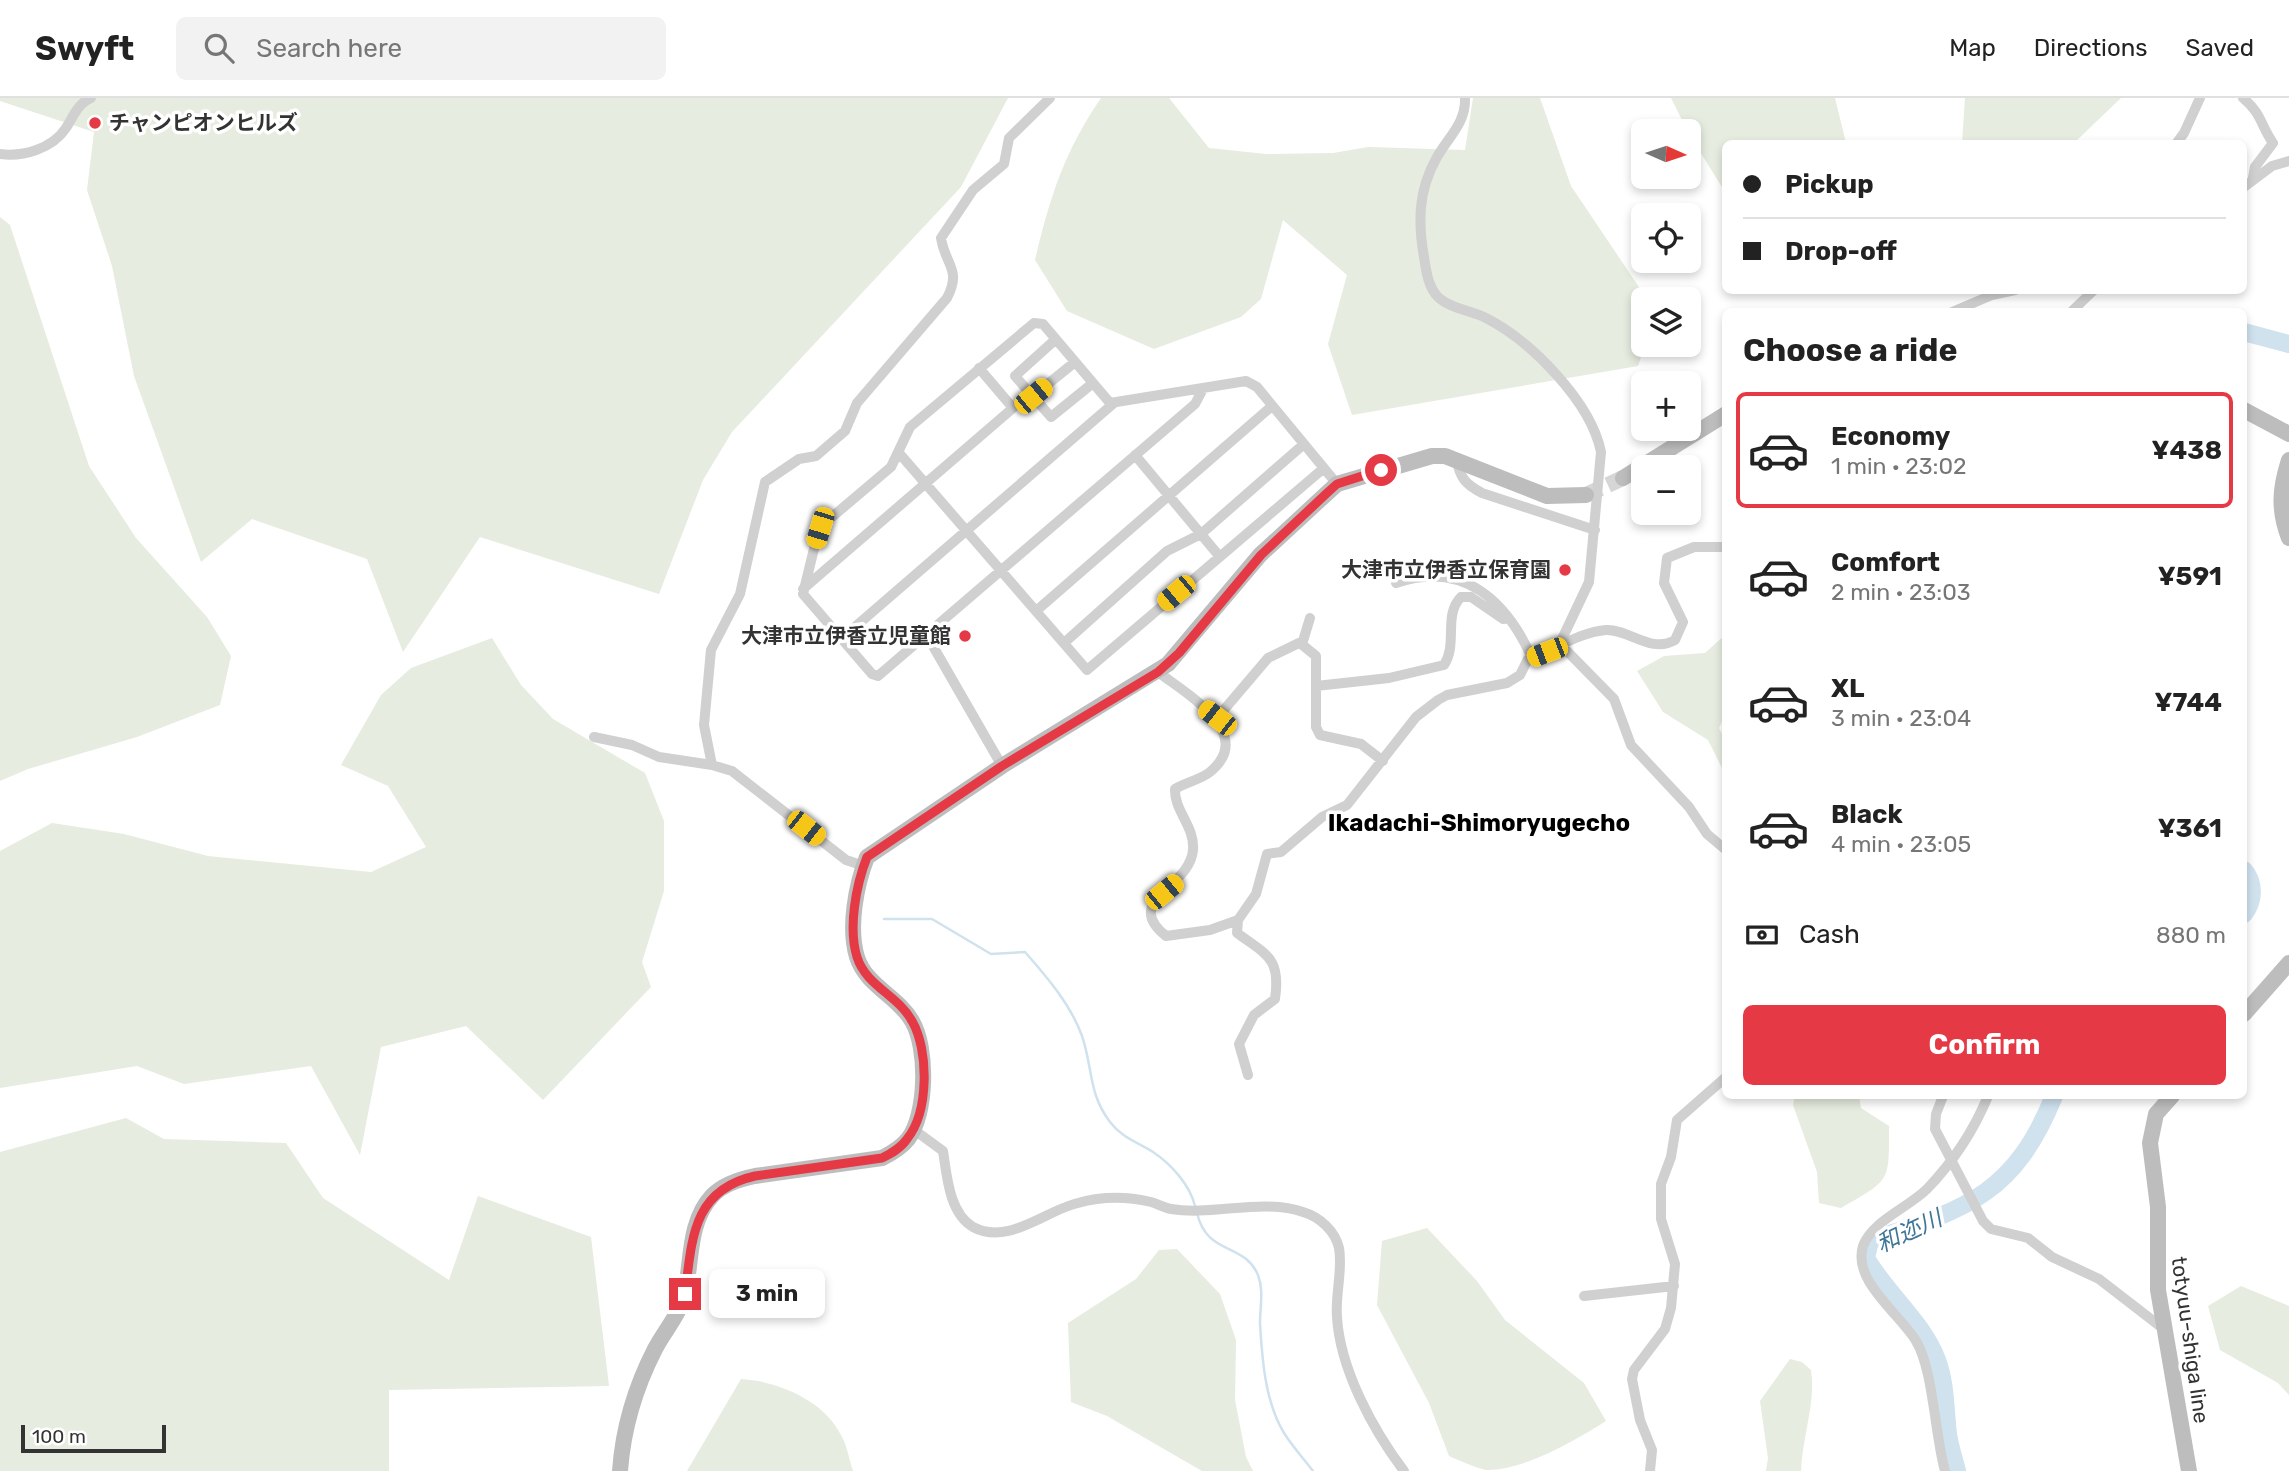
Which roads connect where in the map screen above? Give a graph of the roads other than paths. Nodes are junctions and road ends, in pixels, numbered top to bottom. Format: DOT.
graph roads {
  1 [pos="91,98"];
  2 [pos="1050,98"];
  3 [pos="1465,98"];
  4 [pos="2200,98"];
  5 [pos="2243,98"];
  6 [pos="2179,140"];
  7 [pos="0,154"];
  8 [pos="2289,161"];
  9 [pos="2253,178"];
  10 [pos="2247,184"];
  11 [pos="1997,294"];
  12 [pos="2090,294"];
  13 [pos="1961,308"];
  14 [pos="2075,308"];
  15 [pos="1056,339"];
  16 [pos="1075,362"];
  17 [pos="979,368"];
  18 [pos="1093,383"];
  19 [pos="1203,389"];
  20 [pos="1033,396"];
  21 [pos="1114,403"];
  22 [pos="1272,406"];
  23 [pos="2247,412"];
  24 [pos="1722,416"];
  25 [pos="2289,434"];
  26 [pos="1304,444"];
  27 [pos="898,453"];
  28 [pos="1135,455"];
  29 [pos="1456,458"];
  30 [pos="2289,460"];
  31 [pos="1324,468"];
  32 [pos="1623,478"];
  33 [pos="925,484"];
  34 [pos="1337,484"];
  35 [pos="1586,495"];
  36 [pos="1169,496"];
  37 [pos="1595,530"];
  38 [pos="966,531"];
  39 [pos="1201,534"];
  40 [pos="2289,538"];
  41 [pos="1722,547"];
  42 [pos="1220,557"];
  43 [pos="1001,570"];
  44 [pos="1396,583"];
  45 [pos="803,589"];
  46 [pos="1036,611"];
  47 [pos="1310,618"];
  48 [pos="1508,618"];
  49 [pos="926,635"];
  50 [pos="842,639"];
  51 [pos="1064,643"];
  52 [pos="1300,643"];
  53 [pos="1562,646"];
  54 [pos="1532,658"];
  55 [pos="1158,672"];
  56 [pos="1316,686"];
  57 [pos="1217,718"];
  58 [pos="594,737"];
  59 [pos="1382,761"];
  60 [pos="712,765"];
  61 [pos="1002,766"];
  62 [pos="1722,847"];
  63 [pos="863,866"];
  64 [pos="1238,920"];
  65 [pos="2289,963"];
  66 [pos="2247,1011"];
  67 [pos="1248,1075"];
  68 [pos="1722,1081"];
  69 [pos="1942,1099"];
  70 [pos="1986,1099"];
  71 [pos="2169,1099"];
  72 [pos="917,1132"];
  73 [pos="1952,1162"];
  74 [pos="1674,1286"];
  75 [pos="1584,1296"];
  76 [pos="2166,1330"];
  77 [pos="620,1471"];
  78 [pos="1404,1471"];
  79 [pos="1650,1471"];
  80 [pos="1945,1471"];
  81 [pos="2189,1471"];
  1 -- 7 [label="street"];
  2 -- 60 [label="street"];
  3 -- 37 [label="street"];
  4 -- 6 [label="street"];
  5 -- 9 [label="street"];
  8 -- 9 [label="street"];
  9 -- 10 [label="street"];
  11 -- 13 [label="street"];
  12 -- 14 [label="street"];
  15 -- 16 [label="street"];
  15 -- 17 [label="street"];
  15 -- 20 [label="street"];
  16 -- 18 [label="street"];
  16 -- 20 [label="street"];
  17 -- 27 [label="street"];
  17 -- 33 [label="street"];
  18 -- 20 [label="street"];
  18 -- 21 [label="street"];
  19 -- 21 [label="street"];
  19 -- 22 [label="street"];
  19 -- 28 [label="street"];
  21 -- 38 [label="street"];
  22 -- 26 [label="street"];
  22 -- 36 [label="street"];
  23 -- 25 [label="street"];
  24 -- 32 [label="street"];
  26 -- 31 [label="street"];
  26 -- 39 [label="street"];
  27 -- 33 [label="street"];
  27 -- 45 [label="street"];
  28 -- 36 [label="street"];
  28 -- 43 [label="street"];
  29 -- 34 [label="street"];
  29 -- 35 [label="street"];
  29 -- 37 [label="street"];
  30 -- 40 [label="street"];
  31 -- 34 [label="street"];
  31 -- 42 [label="street"];
  33 -- 38 [label="street"];
  33 -- 45 [label="street"];
  34 -- 55 [label="street"];
  36 -- 39 [label="street"];
  36 -- 46 [label="street"];
  37 -- 53 [label="street"];
  38 -- 43 [label="street"];
  38 -- 50 [label="street"];
  39 -- 42 [label="street"];
  39 -- 51 [label="street"];
  41 -- 53 [label="street"];
  42 -- 51 [label="street"];
  43 -- 46 [label="street"];
  43 -- 49 [label="street"];
  44 -- 48 [label="street"];
  45 -- 50 [label="street"];
  46 -- 51 [label="street"];
  47 -- 52 [label="street"];
  48 -- 54 [label="street"];
  48 -- 56 [label="street"];
  49 -- 50 [label="street"];
  49 -- 61 [label="street"];
  52 -- 56 [label="street"];
  52 -- 57 [label="street"];
  53 -- 54 [label="street"];
  53 -- 62 [label="street"];
  54 -- 59 [label="street"];
  55 -- 57 [label="street"];
  55 -- 61 [label="street"];
  56 -- 59 [label="street"];
  57 -- 64 [label="street"];
  58 -- 60 [label="street"];
  59 -- 64 [label="street"];
  60 -- 63 [label="street"];
  61 -- 63 [label="street"];
  63 -- 77 [label="street"];
  64 -- 67 [label="street"];
  65 -- 66 [label="street"];
  68 -- 74 [label="street"];
  69 -- 73 [label="street"];
  70 -- 73 [label="street"];
  71 -- 76 [label="street, totyuu-shiga line"];
  72 -- 78 [label="street"];
  73 -- 76 [label="street"];
  73 -- 80 [label="street"];
  74 -- 75 [label="street"];
  74 -- 79 [label="street"];
  76 -- 81 [label="street, totyuu-shiga line"];
}
